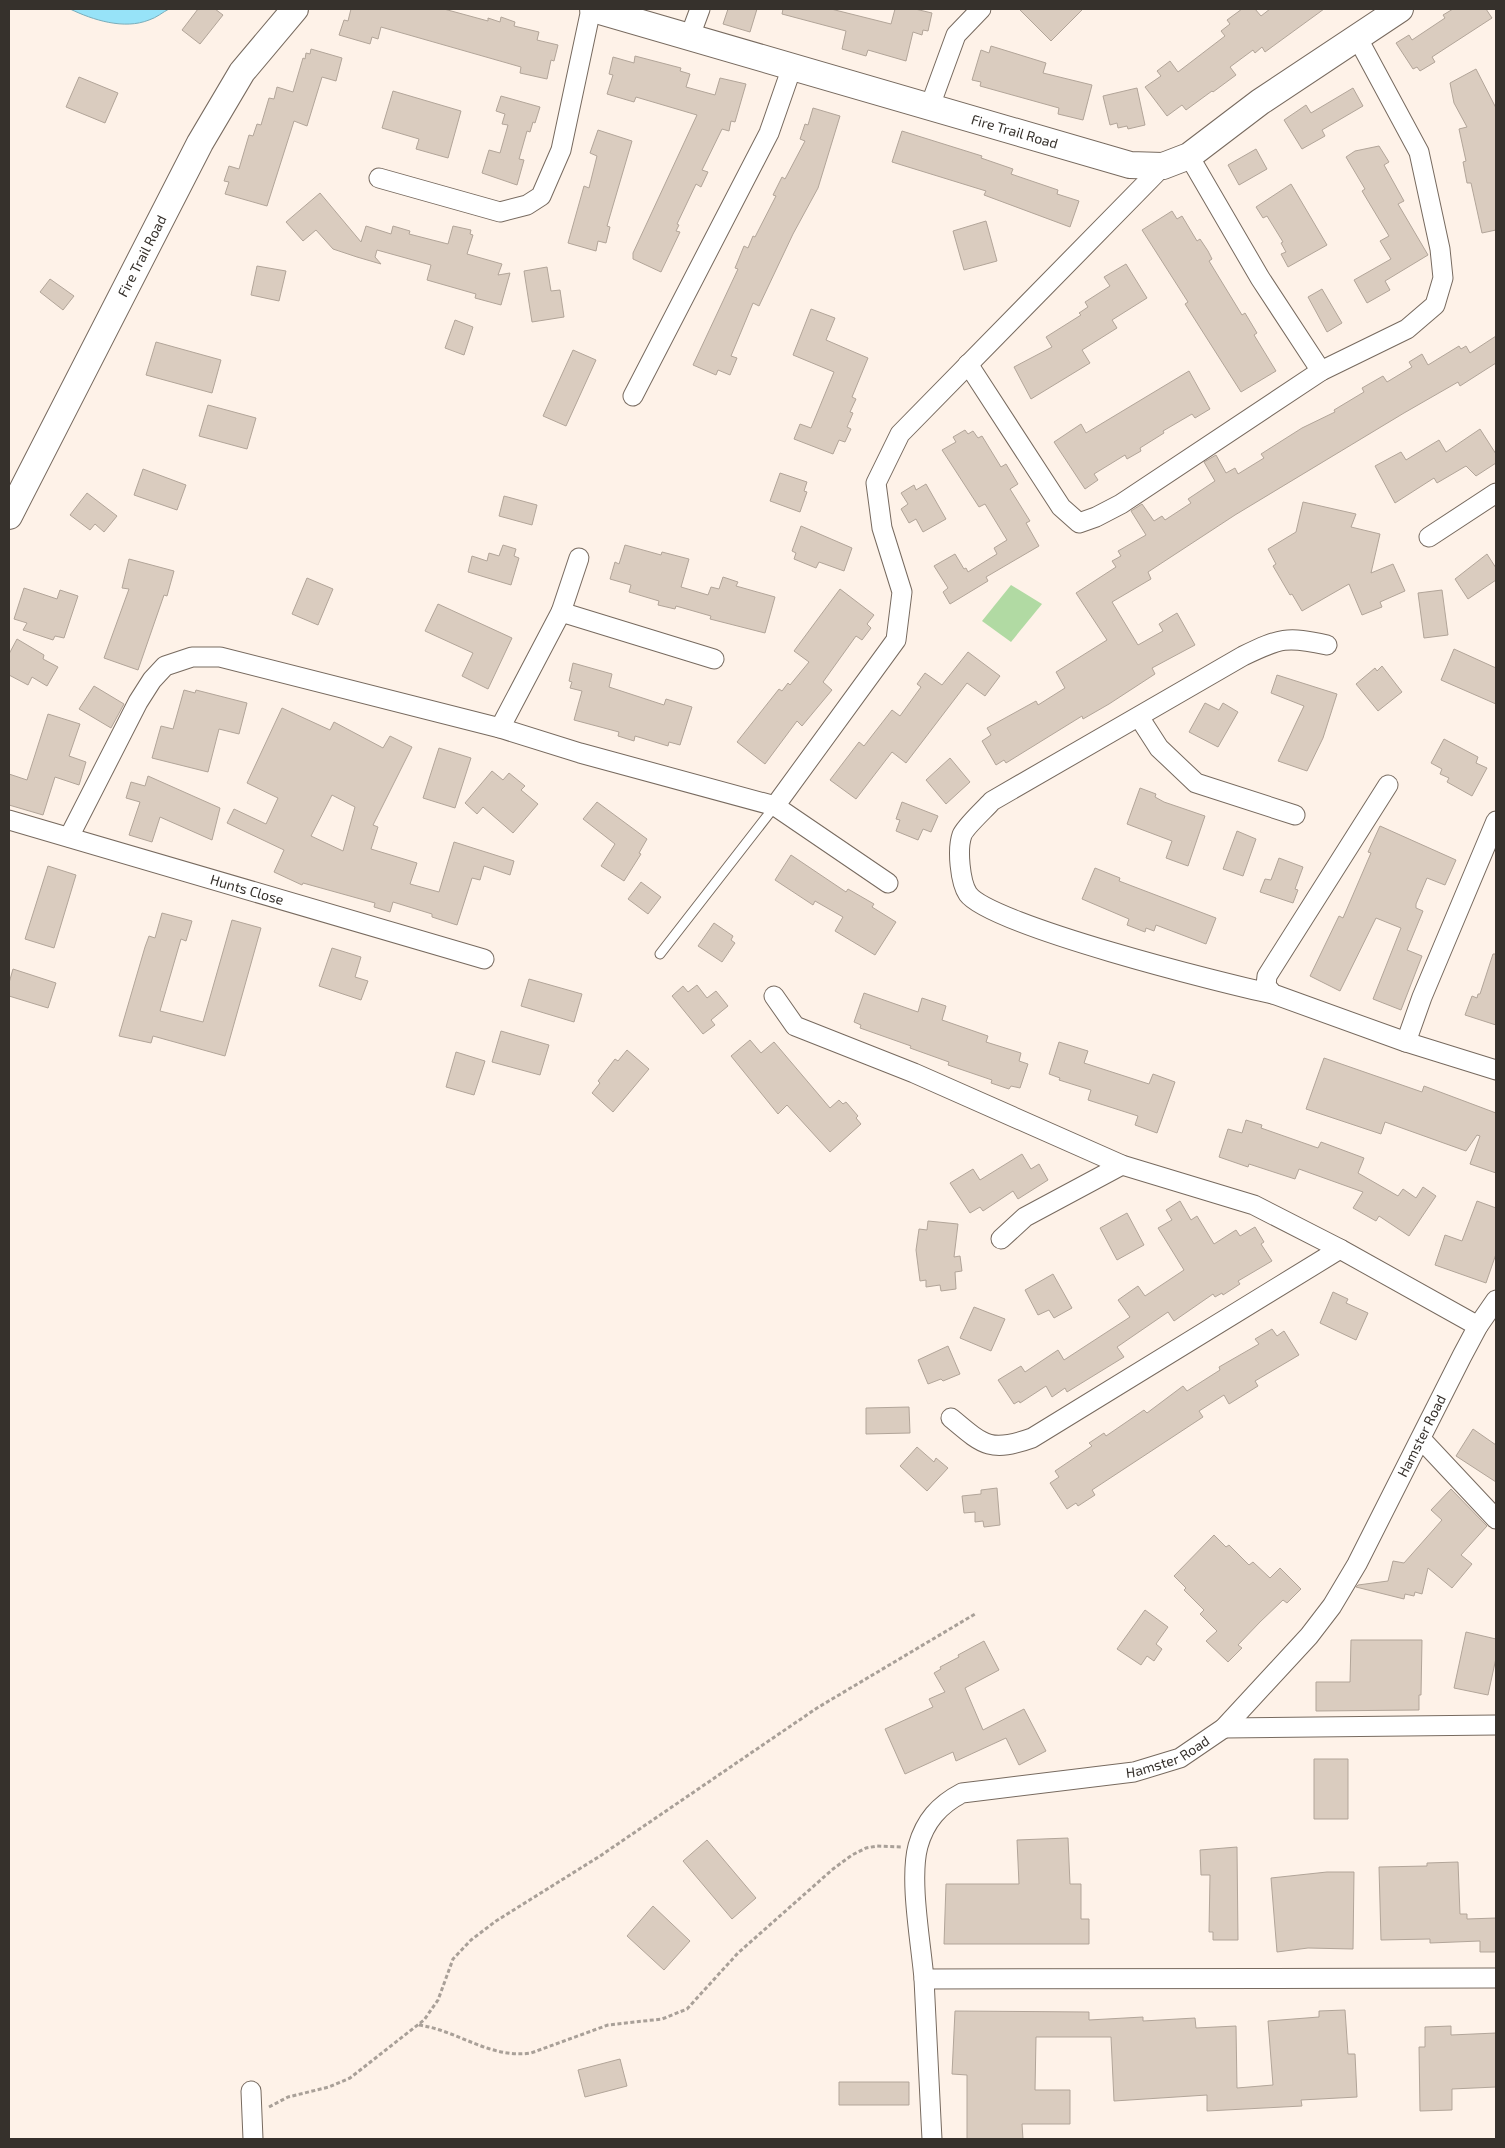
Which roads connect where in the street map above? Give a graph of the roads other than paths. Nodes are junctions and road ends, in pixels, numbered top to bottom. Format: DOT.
graph roads {
  1 [pos="295,9"];
  2 [pos="592,9"];
  3 [pos="700,9"];
  4 [pos="980,9"];
  5 [pos="1400,9"];
  6 [pos="690,36"];
  7 [pos="1358,37"];
  8 [pos="792,67"];
  9 [pos="930,106"];
  10 [pos="1189,156"];
  11 [pos="1163,166"];
  12 [pos="379,178"];
  13 [pos="968,364"];
  14 [pos="1321,371"];
  15 [pos="633,396"];
  16 [pos="1496,493"];
  17 [pos="9,516"];
  18 [pos="1429,536"];
  19 [pos="579,558"];
  20 [pos="561,612"];
  21 [pos="1328,645"];
  22 [pos="714,659"];
  23 [pos="1139,717"];
  24 [pos="500,728"];
  25 [pos="1388,785"];
  26 [pos="776,806"];
  27 [pos="1295,815"];
  28 [pos="9,820"];
  29 [pos="1496,821"];
  30 [pos="69,837"];
  31 [pos="888,883"];
  32 [pos="660,954"];
  33 [pos="484,959"];
  34 [pos="1272,994"];
  35 [pos="774,996"];
  36 [pos="1406,1042"];
  37 [pos="1496,1070"];
  38 [pos="1122,1164"];
  39 [pos="1001,1239"];
  40 [pos="1340,1249"];
  41 [pos="1496,1300"];
  42 [pos="1478,1326"];
  43 [pos="951,1418"];
  44 [pos="1421,1439"];
  45 [pos="1496,1519"];
  46 [pos="1496,1725"];
  47 [pos="1224,1728"];
  48 [pos="1496,1978"];
  49 [pos="924,1979"];
  50 [pos="251,2091"];
  51 [pos="253,2139"];
  52 [pos="932,2139"];
  1 -- 17 [label="street, Fire Trail Road"];
  2 -- 6 [label="street, Fire Trail Road"];
  2 -- 12 [label="street"];
  3 -- 6 [label="street"];
  4 -- 9 [label="street"];
  5 -- 7 [label="street, Fire Trail Road"];
  6 -- 8 [label="street, Fire Trail Road"];
  7 -- 10 [label="street, Fire Trail Road"];
  7 -- 14 [label="street"];
  8 -- 9 [label="street, Fire Trail Road"];
  8 -- 15 [label="street"];
  9 -- 11 [label="street, Fire Trail Road"];
  10 -- 11 [label="street, Fire Trail Road"];
  10 -- 14 [label="street"];
  11 -- 13 [label="street"];
  13 -- 14 [label="street"];
  13 -- 26 [label="street"];
  16 -- 18 [label="street"];
  19 -- 20 [label="street"];
  20 -- 22 [label="street"];
  20 -- 24 [label="street"];
  21 -- 23 [label="street"];
  23 -- 27 [label="street"];
  23 -- 34 [label="street"];
  24 -- 26 [label="street"];
  24 -- 30 [label="street"];
  25 -- 34 [label="street"];
  26 -- 31 [label="street"];
  26 -- 32 [label="lane"];
  28 -- 30 [label="street, Hunts Close"];
  29 -- 36 [label="street"];
  30 -- 33 [label="street, Hunts Close"];
  34 -- 36 [label="street"];
  35 -- 38 [label="street"];
  36 -- 37 [label="street"];
  38 -- 39 [label="street"];
  38 -- 40 [label="street"];
  40 -- 42 [label="street"];
  40 -- 43 [label="street"];
  41 -- 42 [label="street, Hamster Road"];
  42 -- 44 [label="street, Hamster Road"];
  44 -- 45 [label="street"];
  44 -- 47 [label="street, Hamster Road"];
  46 -- 47 [label="street"];
  47 -- 49 [label="street, Hamster Road"];
  48 -- 49 [label="street"];
  49 -- 52 [label="street, Hamster Road"];
  50 -- 51 [label="street"];
}
